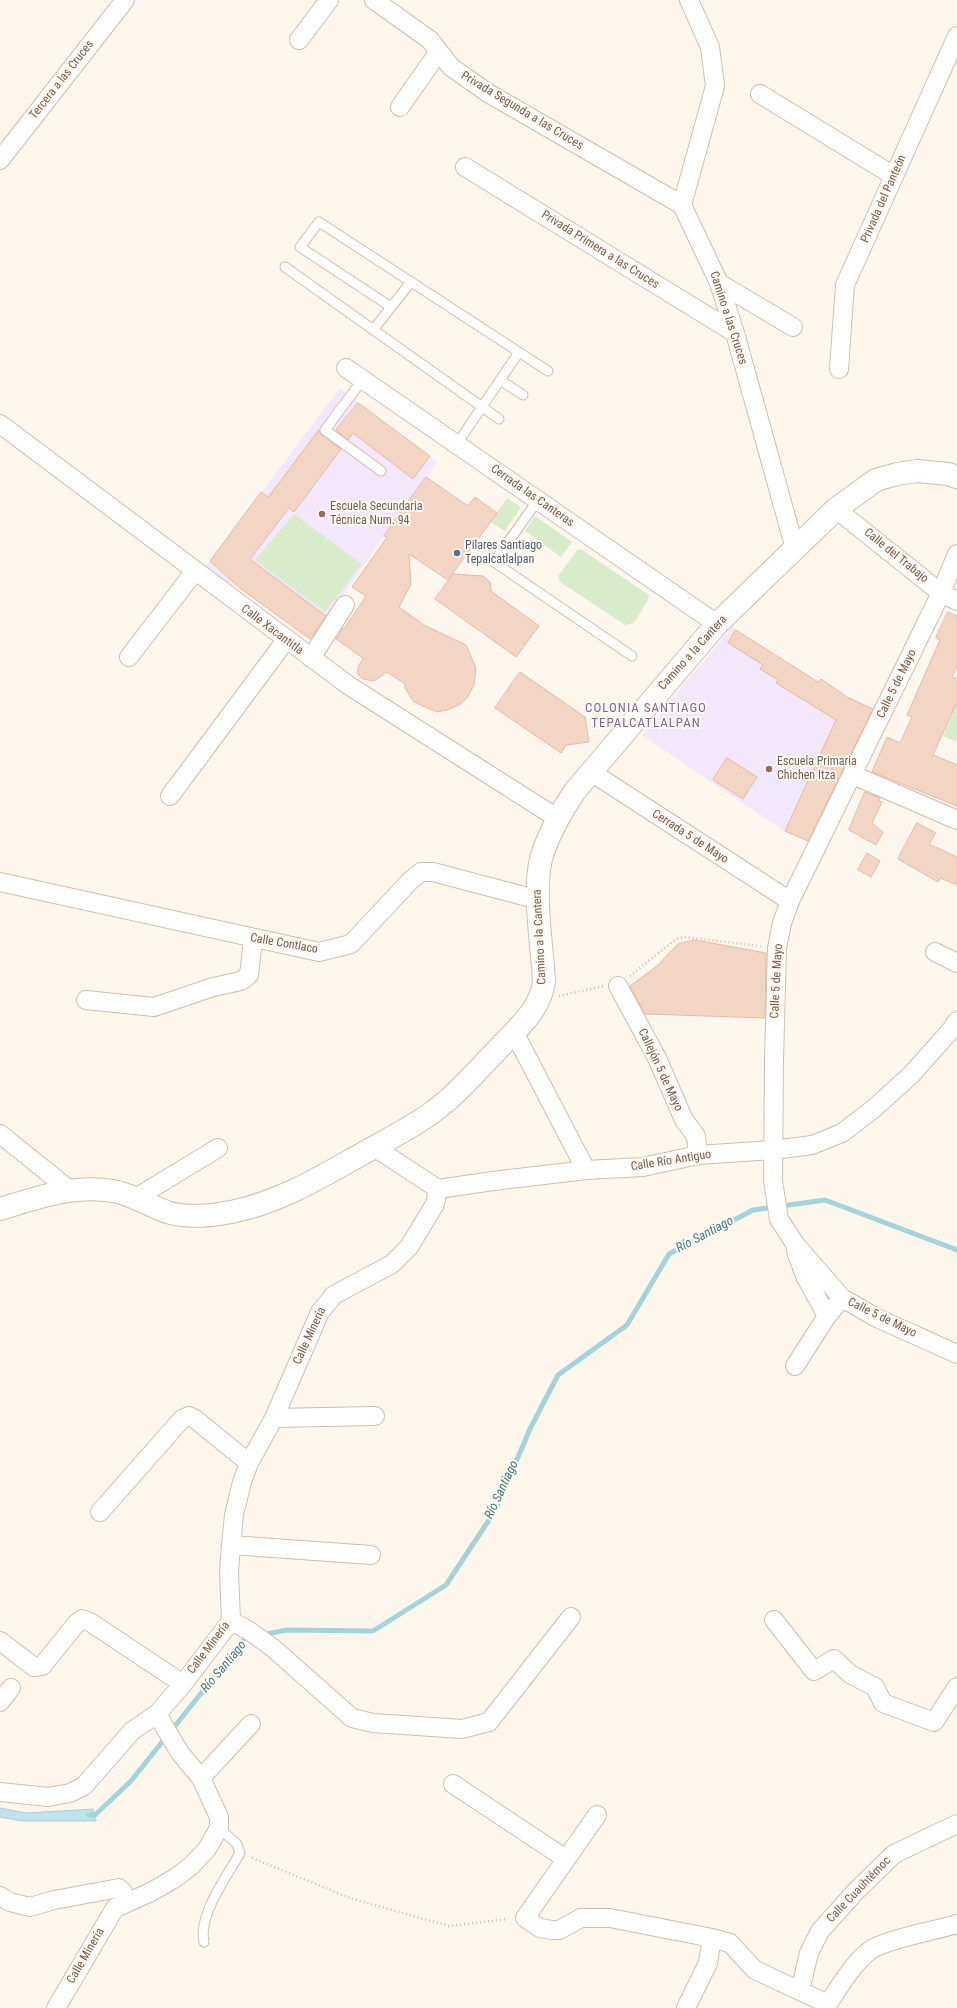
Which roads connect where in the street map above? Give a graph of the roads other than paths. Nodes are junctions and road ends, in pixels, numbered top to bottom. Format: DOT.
graph roads {
  1 [pos="125,0"];
  2 [pos="329,0"];
  3 [pos="374,0"];
  4 [pos="689,0"];
  5 [pos="957,36"];
  6 [pos="299,40"];
  7 [pos="438,53"];
  8 [pos="760,94"];
  9 [pos="400,107"];
  10 [pos="0,160"];
  11 [pos="465,166"];
  12 [pos="894,176"];
  13 [pos="682,205"];
  14 [pos="285,267"];
  15 [pos="411,282"];
  16 [pos="719,283"];
  17 [pos="391,307"];
  18 [pos="793,327"];
  19 [pos="372,330"];
  20 [pos="735,333"];
  21 [pos="519,352"];
  22 [pos="346,368"];
  23 [pos="839,369"];
  24 [pos="548,370"];
  25 [pos="363,379"];
  26 [pos="500,380"];
  27 [pos="523,395"];
  28 [pos="483,407"];
  29 [pos="499,419"];
  30 [pos="0,424"];
  31 [pos="457,444"];
  32 [pos="381,471"];
  33 [pos="957,477"];
  34 [pos="538,500"];
  35 [pos="836,509"];
  36 [pos="795,549"];
  37 [pos="957,554"];
  38 [pos="195,571"];
  39 [pos="941,593"];
  40 [pos="957,600"];
  41 [pos="345,605"];
  42 [pos="717,624"];
  43 [pos="286,640"];
  44 [pos="632,656"];
  45 [pos="129,657"];
  46 [pos="311,658"];
  47 [pos="591,772"];
  48 [pos="853,774"];
  49 [pos="170,796"];
  50 [pos="557,818"];
  51 [pos="957,820"];
  52 [pos="0,882"];
  53 [pos="539,900"];
  54 [pos="790,901"];
  55 [pos="253,939"];
  56 [pos="935,952"];
  57 [pos="957,963"];
  58 [pos="618,986"];
  59 [pos="86,1000"];
  60 [pos="955,1028"];
  61 [pos="514,1032"];
  62 [pos="0,1134"];
  63 [pos="374,1147"];
  64 [pos="218,1148"];
  65 [pos="773,1150"];
  66 [pos="698,1154"];
  67 [pos="586,1170"];
  68 [pos="438,1189"];
  69 [pos="71,1191"];
  70 [pos="134,1199"];
  71 [pos="0,1209"];
  72 [pos="795,1244"];
  73 [pos="842,1298"];
  74 [pos="827,1316"];
  75 [pos="957,1354"];
  76 [pos="795,1366"];
  77 [pos="375,1416"];
  78 [pos="274,1418"];
  79 [pos="249,1463"];
  80 [pos="100,1512"];
  81 [pos="231,1545"];
  82 [pos="371,1555"];
  83 [pos="571,1617"];
  84 [pos="774,1620"];
  85 [pos="231,1621"];
  86 [pos="0,1641"];
  87 [pos="183,1684"];
  88 [pos="957,1687"];
  89 [pos="11,1688"];
  90 [pos="0,1702"];
  91 [pos="156,1714"];
  92 [pos="251,1724"];
  93 [pos="201,1778"];
  94 [pos="453,1784"];
  95 [pos="0,1792"];
  96 [pos="597,1815"];
  97 [pos="957,1824"];
  98 [pos="219,1828"];
  99 [pos="566,1859"];
  100 [pos="0,1896"];
  101 [pos="125,1902"];
  102 [pos="957,1924"];
  103 [pos="712,1938"];
  104 [pos="204,1942"];
  105 [pos="800,1990"];
  106 [pos="828,2006"];
  107 [pos="56,2008"];
  108 [pos="686,2008"];
  1 -- 10 [label="street, Tercera a las Cruces"];
  2 -- 6 [label="street"];
  3 -- 7 [label="street, Privada Segunda a las Cruces"];
  4 -- 13 [label="street"];
  5 -- 12 [label="street, Privada del Panteón"];
  7 -- 9 [label="street"];
  7 -- 13 [label="street, Privada Segunda a las Cruces"];
  8 -- 12 [label="street"];
  11 -- 20 [label="street, Privada Primera a las Cruces"];
  12 -- 23 [label="street, Privada del Panteón"];
  13 -- 16 [label="street, Camino a las Cruces"];
  14 -- 19 [label="lane"];
  15 -- 17 [label="lane"];
  15 -- 17 [label="lane"];
  15 -- 21 [label="lane"];
  16 -- 18 [label="street"];
  16 -- 20 [label="street, Camino a las Cruces"];
  17 -- 19 [label="lane"];
  19 -- 28 [label="lane"];
  20 -- 36 [label="street, Camino a las Cruces"];
  21 -- 24 [label="lane"];
  21 -- 26 [label="lane"];
  22 -- 25 [label="street, Cerrada las Canteras"];
  25 -- 31 [label="street, Cerrada las Canteras"];
  25 -- 32 [label="lane"];
  26 -- 27 [label="lane"];
  26 -- 28 [label="lane"];
  28 -- 29 [label="lane"];
  28 -- 31 [label="lane"];
  30 -- 38 [label="street, Calle Xacantitla"];
  31 -- 34 [label="street, Cerrada las Canteras"];
  33 -- 35 [label="street, Camino a la Cantera"];
  34 -- 42 [label="street, Cerrada las Canteras"];
  34 -- 44 [label="lane"];
  35 -- 36 [label="street, Camino a la Cantera"];
  35 -- 39 [label="street, Calle del Trabajo"];
  36 -- 42 [label="street, Camino a la Cantera"];
  37 -- 39 [label="street, Calle 5 de Mayo"];
  38 -- 43 [label="street, Calle Xacantitla"];
  38 -- 45 [label="street"];
  39 -- 40 [label="street, Calle del Trabajo"];
  39 -- 48 [label="street, Calle 5 de Mayo"];
  41 -- 46 [label="street"];
  42 -- 47 [label="street, Camino a la Cantera"];
  43 -- 46 [label="street, Calle Xacantitla"];
  43 -- 49 [label="street"];
  46 -- 50 [label="street, Calle Xacantitla"];
  47 -- 50 [label="street, Camino a la Cantera"];
  47 -- 54 [label="street, Cerrada 5 de Mayo"];
  48 -- 51 [label="street"];
  48 -- 54 [label="street, Calle 5 de Mayo"];
  50 -- 53 [label="street, Camino a la Cantera"];
  52 -- 55 [label="street, Calle Contlaco"];
  53 -- 55 [label="street, Calle Contlaco"];
  53 -- 61 [label="street, Camino a la Cantera"];
  54 -- 65 [label="street, Calle 5 de Mayo"];
  55 -- 59 [label="street"];
  56 -- 57 [label="street"];
  58 -- 66 [label="street, Callejón 5 de Mayo"];
  60 -- 65 [label="street, Calle Río Antiguo"];
  61 -- 63 [label="street, Camino a la Cantera"];
  61 -- 67 [label="street"];
  62 -- 69 [label="street"];
  63 -- 68 [label="street"];
  63 -- 70 [label="street, Camino a la Cantera"];
  64 -- 70 [label="street"];
  65 -- 66 [label="street, Calle Río Antiguo"];
  65 -- 72 [label="street, Calle 5 de Mayo"];
  66 -- 67 [label="street, Calle Río Antiguo"];
  67 -- 68 [label="street, Calle Río Antiguo"];
  68 -- 78 [label="street, Calle Minería"];
  69 -- 70 [label="street, Camino a la Cantera"];
  69 -- 71 [label="street, Camino a la Cantera"];
  72 -- 73 [label="street, Calle 5 de Mayo"];
  72 -- 74 [label="street"];
  73 -- 74 [label="street"];
  73 -- 75 [label="street, Calle 5 de Mayo"];
  74 -- 76 [label="street"];
  77 -- 78 [label="street"];
  78 -- 79 [label="street, Calle Minería"];
  79 -- 80 [label="street"];
  79 -- 81 [label="street, Calle Minería"];
  81 -- 82 [label="street"];
  81 -- 85 [label="street, Calle Minería"];
  83 -- 85 [label="street"];
  84 -- 88 [label="street"];
  85 -- 87 [label="street, Calle Minería"];
  86 -- 87 [label="street"];
  87 -- 91 [label="street, Calle Minería"];
  89 -- 90 [label="street"];
  91 -- 93 [label="street"];
  91 -- 95 [label="street, Calle Minería"];
  92 -- 93 [label="street"];
  93 -- 98 [label="street"];
  94 -- 99 [label="street"];
  96 -- 99 [label="street"];
  97 -- 105 [label="street, Calle Cuauhtémoc"];
  98 -- 101 [label="street, Calle Minería"];
  98 -- 104 [label="lane"];
  99 -- 103 [label="street"];
  100 -- 101 [label="street"];
  101 -- 107 [label="street, Calle Minería"];
  102 -- 106 [label="street"];
  103 -- 105 [label="street"];
  103 -- 108 [label="street"];
  105 -- 106 [label="street"];
}
